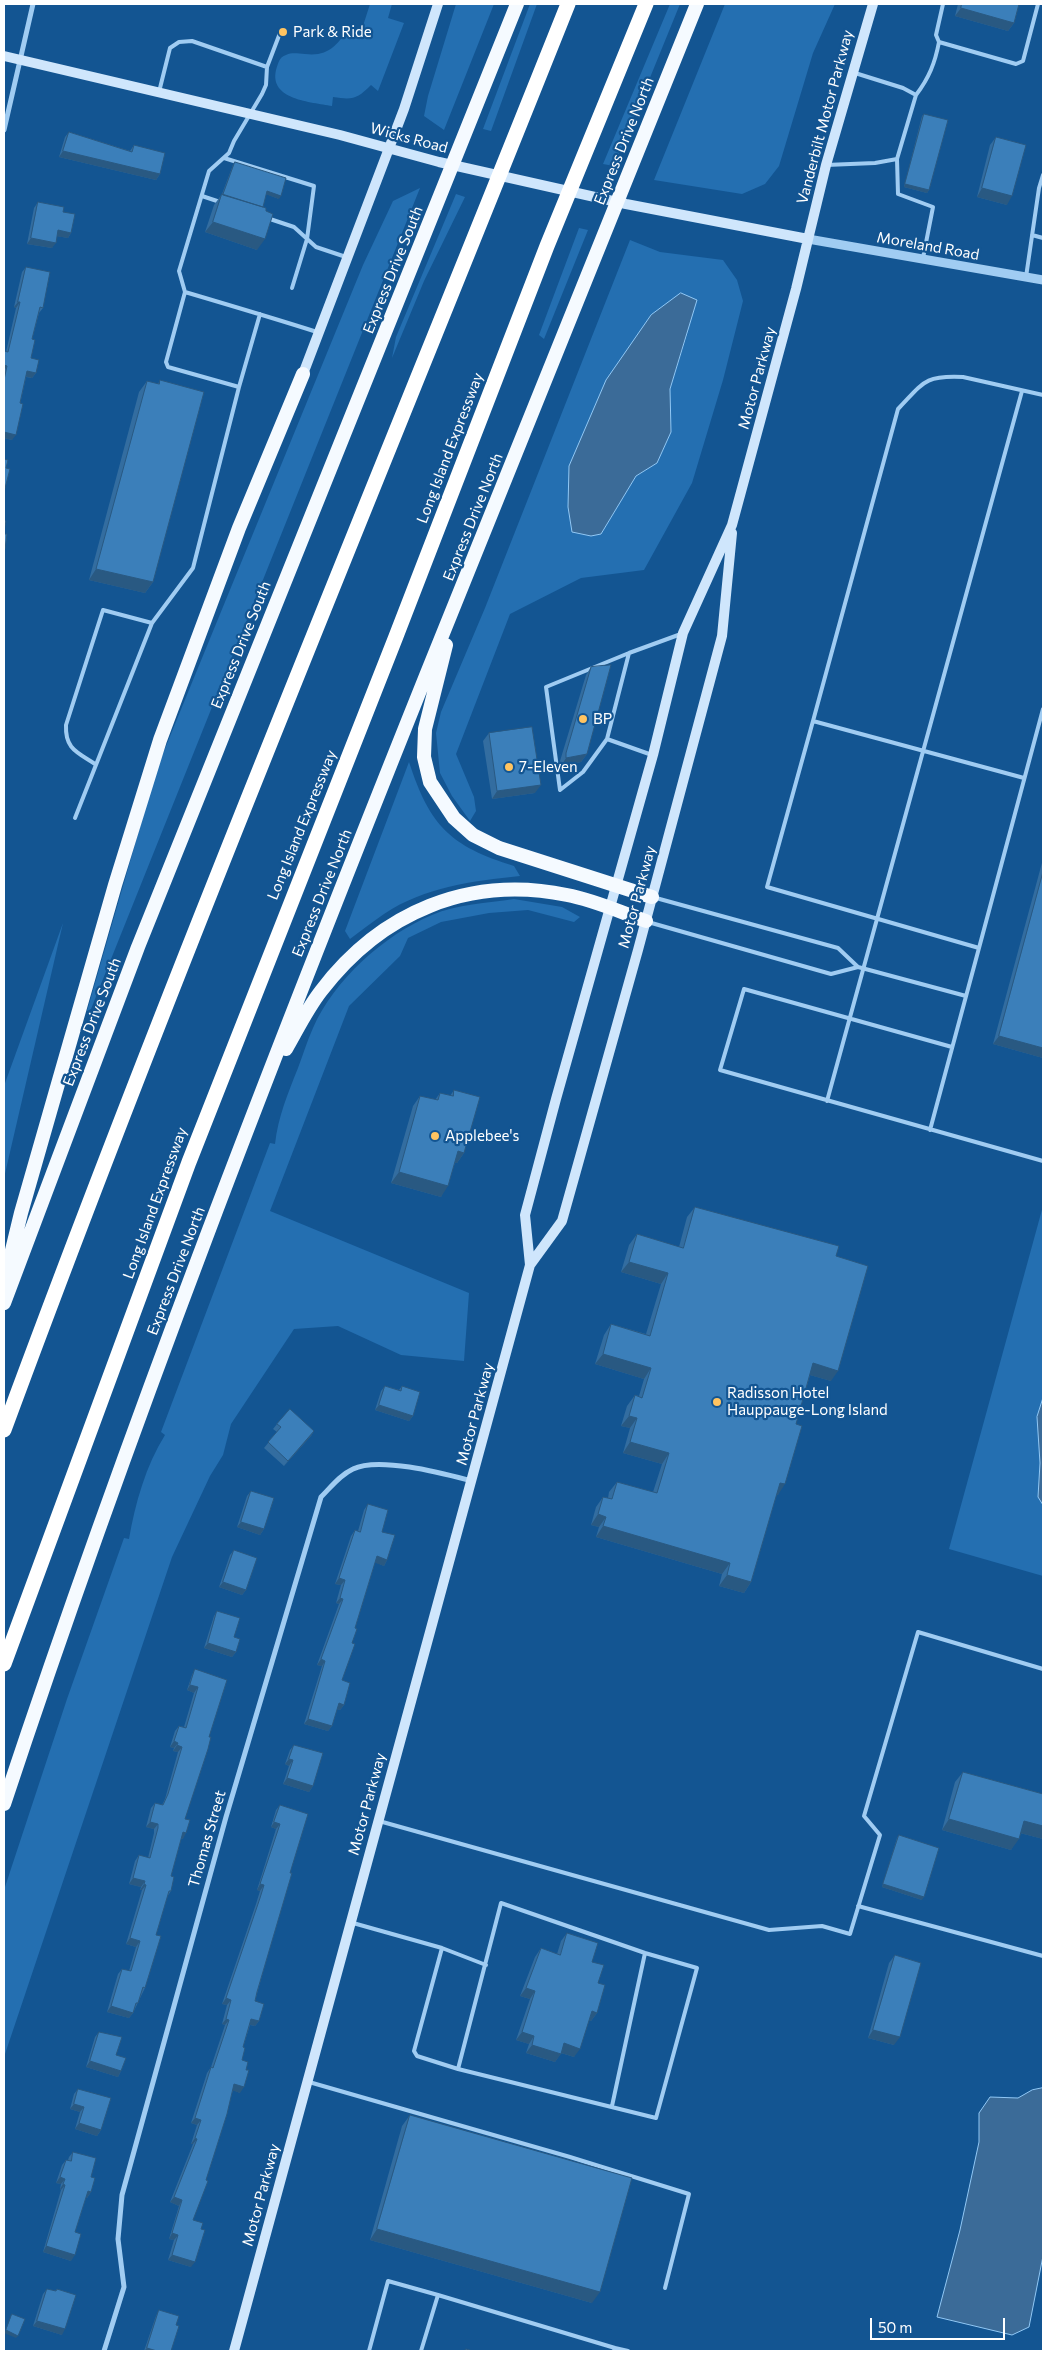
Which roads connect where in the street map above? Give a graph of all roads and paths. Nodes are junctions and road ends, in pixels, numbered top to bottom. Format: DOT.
graph roads {
  1 [pos="34,4"];
  2 [pos="438,4"];
  3 [pos="517,4"];
  4 [pos="568,4"];
  5 [pos="646,4"];
  6 [pos="697,4"];
  7 [pos="873,4"];
  8 [pos="943,4"];
  9 [pos="1038,4"];
  10 [pos="280,33"];
  11 [pos="939,42"];
  12 [pos="4,56"];
  13 [pos="20,60"];
  14 [pos="266,67"];
  15 [pos="852,72"];
  16 [pos="158,92"];
  17 [pos="916,95"];
  18 [pos="252,114"];
  19 [pos="4,130"];
  20 [pos="388,148"];
  21 [pos="224,158"];
  22 [pos="897,158"];
  23 [pos="826,165"];
  24 [pos="1043,175"];
  25 [pos="202,196"];
  26 [pos="229,205"];
  27 [pos="257,214"];
  28 [pos="1032,235"];
  29 [pos="1043,238"];
  30 [pos="306,239"];
  31 [pos="808,239"];
  32 [pos="348,258"];
  33 [pos="923,260"];
  34 [pos="1026,277"];
  35 [pos="1043,280"];
  36 [pos="292,288"];
  37 [pos="185,292"];
  38 [pos="260,314"];
  39 [pos="319,333"];
  40 [pos="302,374"];
  41 [pos="240,387"];
  42 [pos="1022,391"];
  43 [pos="1043,395"];
  44 [pos="732,525"];
  45 [pos="461,591"];
  46 [pos="152,623"];
  47 [pos="683,633"];
  48 [pos="629,653"];
  49 [pos="1043,709"];
  50 [pos="814,721"];
  51 [pos="607,739"];
  52 [pos="924,750"];
  53 [pos="653,755"];
  54 [pos="95,764"];
  55 [pos="1024,778"];
  56 [pos="75,818"];
  57 [pos="616,885"];
  58 [pos="652,897"];
  59 [pos="609,908"];
  60 [pos="878,918"];
  61 [pos="646,921"];
  62 [pos="979,948"];
  63 [pos="858,966"];
  64 [pos="864,968"];
  65 [pos="966,996"];
  66 [pos="849,1019"];
  67 [pos="952,1047"];
  68 [pos="264,1086"];
  69 [pos="827,1101"];
  70 [pos="930,1130"];
  71 [pos="1043,1161"];
  72 [pos="530,1264"];
  73 [pos="4,1283"];
  74 [pos="4,1303"];
  75 [pos="4,1430"];
  76 [pos="473,1481"];
  77 [pos="4,1664"];
  78 [pos="1043,1669"];
  79 [pos="4,1804"];
  80 [pos="378,1821"];
  81 [pos="858,1906"];
  82 [pos="350,1922"];
  83 [pos="442,1948"];
  84 [pos="645,1953"];
  85 [pos="1043,1956"];
  86 [pos="486,1965"];
  87 [pos="458,2069"];
  88 [pos="306,2082"];
  89 [pos="612,2106"];
  90 [pos="665,2288"];
  91 [pos="438,2295"];
  92 [pos="614,2350"];
  93 [pos="104,2351"];
  94 [pos="234,2351"];
  95 [pos="369,2351"];
  96 [pos="421,2351"];
  97 [pos="628,2351"];
  1 -- 13 [label="street"];
  2 -- 20 [label="main road"];
  3 -- 74 [label="highway, Express Drive South"];
  4 -- 75 [label="highway"];
  5 -- 77 [label="highway, Long Island Expressway"];
  6 -- 45 [label="highway, Express Drive North"];
  7 -- 15 [label="main road, Vanderbilt Motor Parkway"];
  8 -- 11 [label="lane"];
  9 -- 11 [label="lane"];
  10 -- 14 [label="lane"];
  11 -- 17 [label="lane"];
  12 -- 13 [label="main road, Wicks Road"];
  13 -- 16 [label="main road, Wicks Road"];
  13 -- 19 [label="street"];
  14 -- 16 [label="lane"];
  14 -- 18 [label="lane"];
  15 -- 17 [label="lane"];
  15 -- 23 [label="main road, Vanderbilt Motor Parkway"];
  16 -- 18 [label="main road, Wicks Road"];
  17 -- 22 [label="lane"];
  18 -- 20 [label="main road, Wicks Road"];
  18 -- 21 [label="lane"];
  20 -- 31 [label="main road, Wicks Road"];
  20 -- 32 [label="main road"];
  21 -- 25 [label="lane"];
  21 -- 30 [label="lane"];
  22 -- 23 [label="lane"];
  22 -- 33 [label="lane"];
  23 -- 31 [label="main road, Vanderbilt Motor Parkway"];
  24 -- 28 [label="lane"];
  25 -- 26 [label="lane"];
  25 -- 37 [label="lane"];
  27 -- 30 [label="lane"];
  28 -- 29 [label="lane"];
  28 -- 34 [label="lane"];
  30 -- 32 [label="lane"];
  30 -- 36 [label="lane"];
  31 -- 33 [label="street, Moreland Road"];
  31 -- 44 [label="main road, Motor Parkway"];
  32 -- 39 [label="main road"];
  33 -- 34 [label="street, Moreland Road"];
  34 -- 35 [label="street, Moreland Road"];
  37 -- 38 [label="lane"];
  37 -- 41 [label="lane"];
  38 -- 39 [label="lane"];
  38 -- 41 [label="lane"];
  39 -- 40 [label="main road"];
  40 -- 73 [label="highway"];
  41 -- 46 [label="lane"];
  42 -- 43 [label="lane"];
  42 -- 50 [label="lane"];
  42 -- 52 [label="lane"];
  44 -- 47 [label="main road, Motor Parkway"];
  44 -- 58 [label="main road, Motor Parkway"];
  45 -- 57 [label="highway"];
  45 -- 68 [label="highway, Express Drive North"];
  46 -- 54 [label="lane"];
  46 -- 54 [label="lane"];
  47 -- 48 [label="lane"];
  47 -- 53 [label="main road, Motor Parkway"];
  48 -- 51 [label="lane"];
  48 -- 51 [label="lane"];
  49 -- 55 [label="lane"];
  50 -- 52 [label="lane"];
  50 -- 60 [label="lane"];
  51 -- 53 [label="lane"];
  52 -- 55 [label="lane"];
  52 -- 60 [label="lane"];
  53 -- 57 [label="main road, Motor Parkway"];
  54 -- 56 [label="lane"];
  55 -- 62 [label="lane"];
  57 -- 58 [label="highway"];
  57 -- 59 [label="main road, Motor Parkway"];
  58 -- 61 [label="main road, Motor Parkway"];
  58 -- 63 [label="lane"];
  59 -- 61 [label="highway"];
  59 -- 68 [label="highway"];
  59 -- 72 [label="main road, Motor Parkway"];
  60 -- 62 [label="lane"];
  60 -- 64 [label="lane"];
  61 -- 63 [label="lane"];
  61 -- 72 [label="main road, Motor Parkway"];
  62 -- 65 [label="lane"];
  63 -- 64 [label="lane"];
  64 -- 65 [label="lane"];
  64 -- 66 [label="lane"];
  65 -- 67 [label="lane"];
  66 -- 67 [label="lane"];
  66 -- 69 [label="lane"];
  66 -- 69 [label="lane"];
  67 -- 70 [label="lane"];
  68 -- 79 [label="highway, Express Drive North"];
  69 -- 70 [label="lane"];
  70 -- 71 [label="lane"];
  72 -- 76 [label="main road, Motor Parkway"];
  76 -- 80 [label="main road, Motor Parkway"];
  76 -- 93 [label="street, Thomas Street"];
  78 -- 81 [label="lane"];
  80 -- 81 [label="lane"];
  80 -- 82 [label="main road, Motor Parkway"];
  81 -- 85 [label="lane"];
  82 -- 83 [label="lane"];
  82 -- 88 [label="main road, Motor Parkway"];
  83 -- 86 [label="lane"];
  83 -- 87 [label="lane"];
  84 -- 86 [label="lane"];
  84 -- 89 [label="lane"];
  84 -- 89 [label="lane"];
  86 -- 87 [label="lane"];
  87 -- 89 [label="lane"];
  88 -- 90 [label="lane"];
  88 -- 94 [label="main road, Motor Parkway"];
  91 -- 92 [label="lane"];
  91 -- 95 [label="lane"];
  91 -- 96 [label="lane"];
  92 -- 97 [label="lane"];
}
